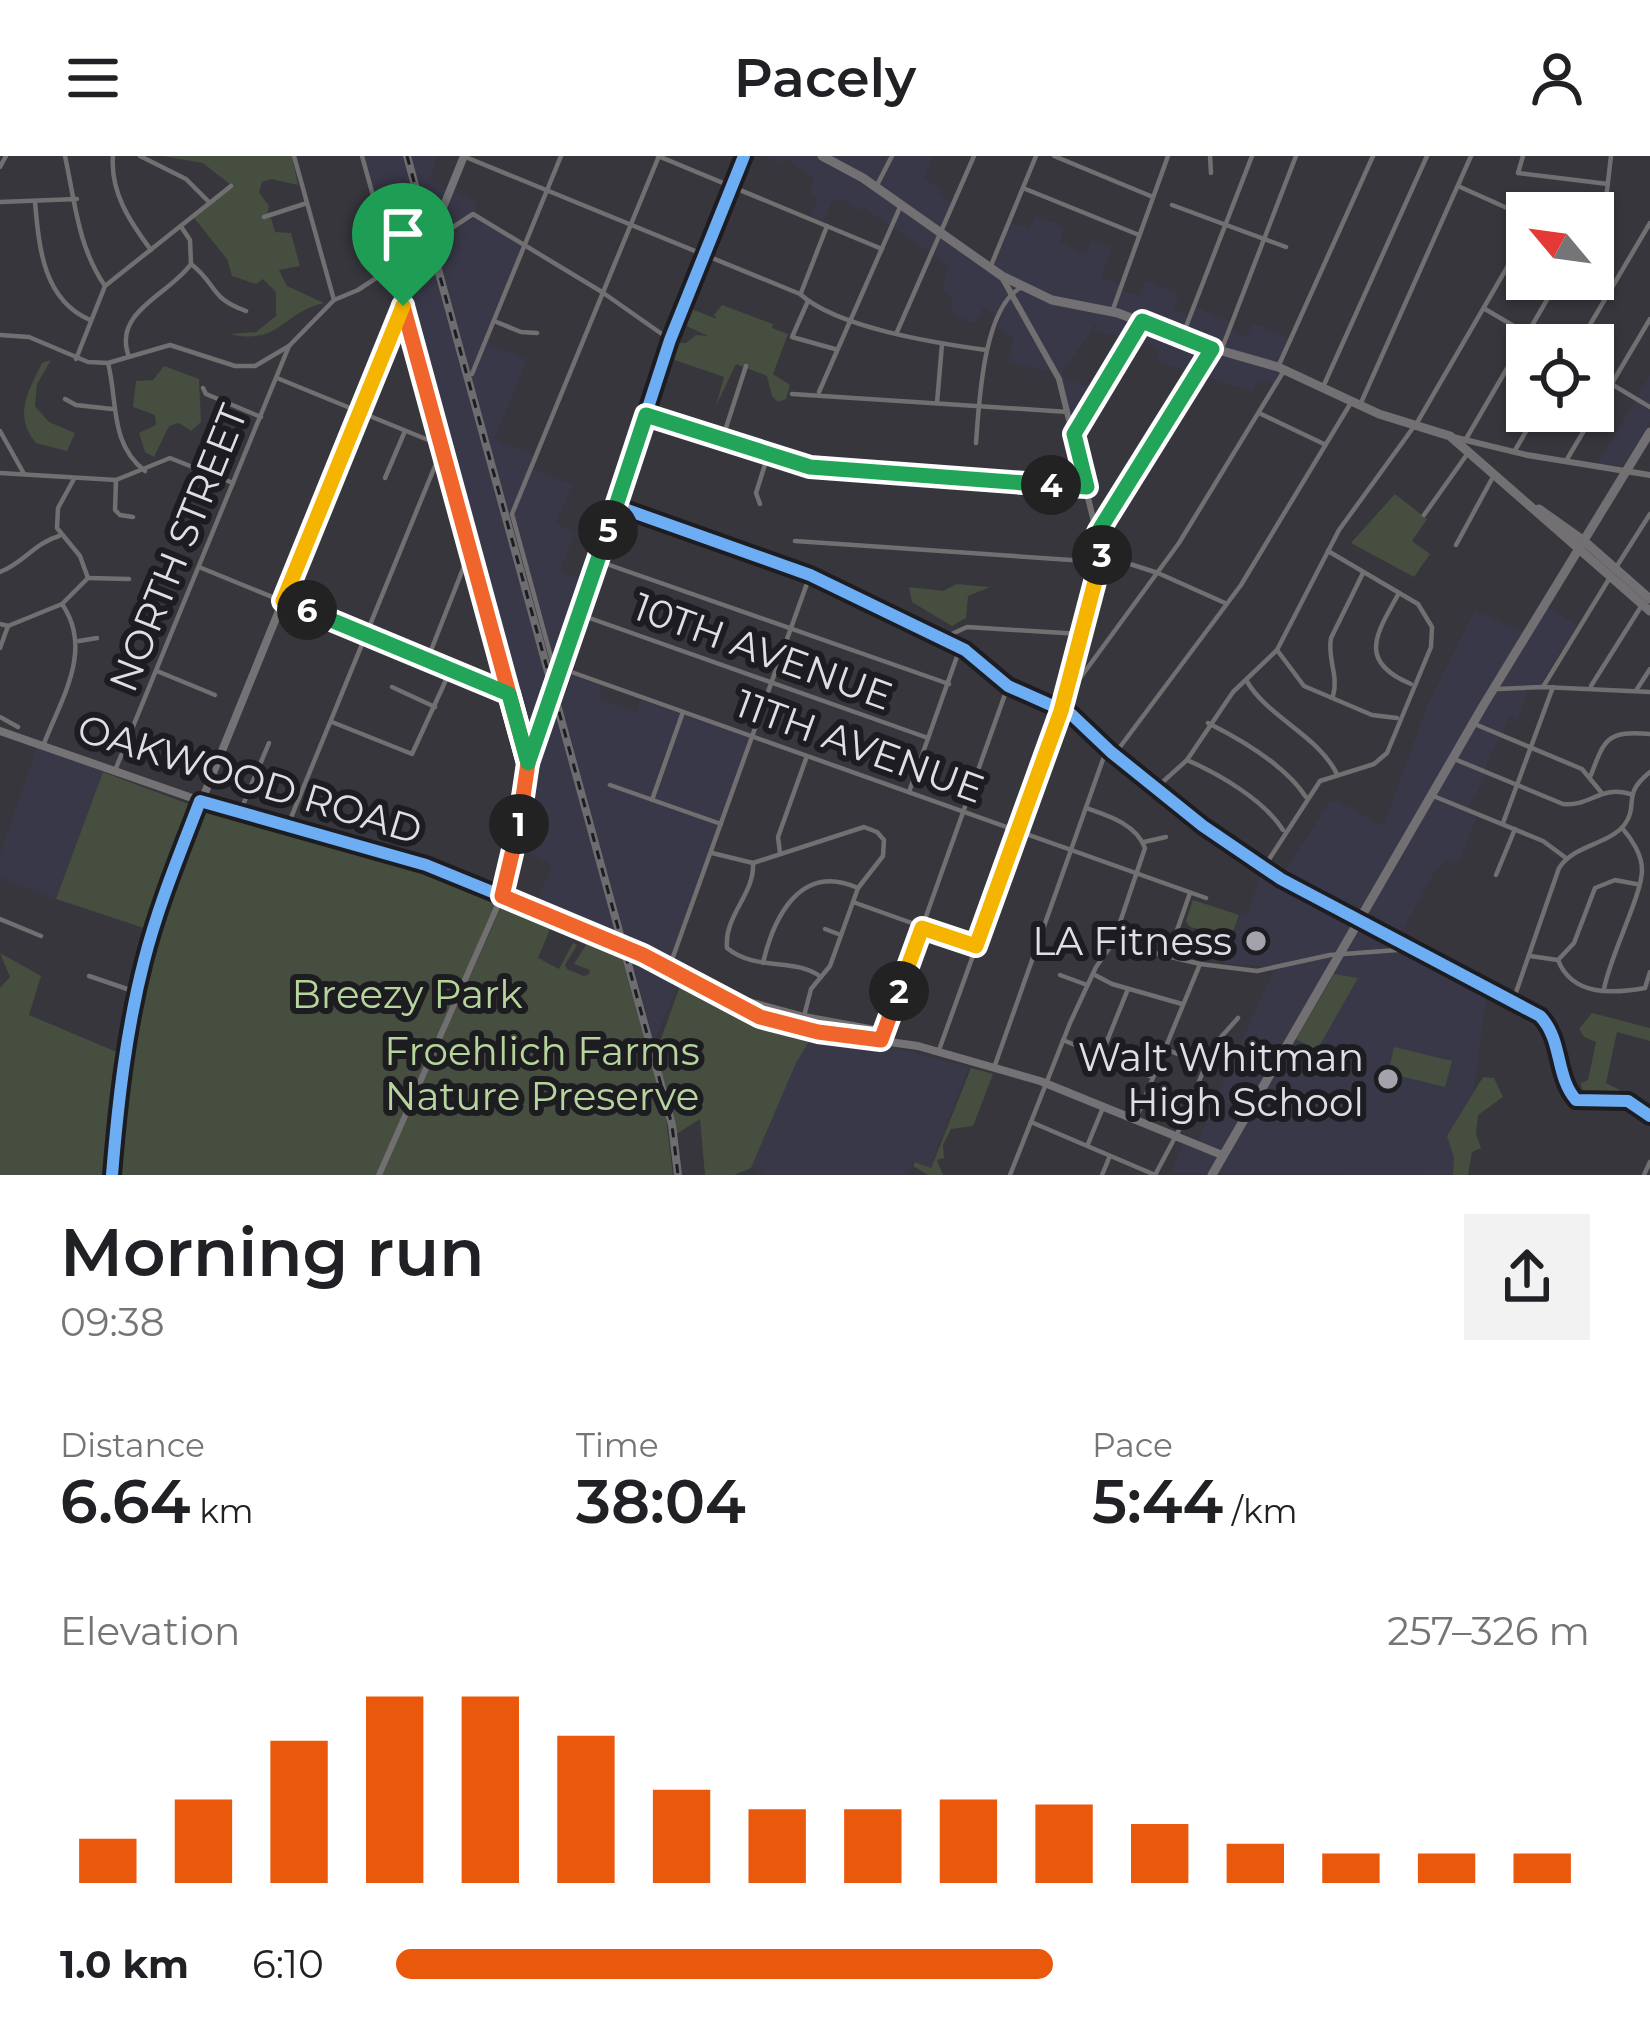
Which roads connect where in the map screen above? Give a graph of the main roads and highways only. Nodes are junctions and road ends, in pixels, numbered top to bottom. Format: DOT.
graph roads {
  1 [pos="464,156"];
  2 [pos="822,156"];
  3 [pos="844,162"];
  4 [pos="435,228"];
  5 [pos="448,231"];
  6 [pos="395,327"];
  7 [pos="409,328"];
  8 [pos="1419,427"];
  9 [pos="1650,432"];
  10 [pos="1468,453"];
  11 [pos="1582,546"];
  12 [pos="1648,605"];
  13 [pos="1,734"];
  14 [pos="200,801"];
  15 [pos="1222,1155"];
  16 [pos="112,1175"];
  17 [pos="1212,1175"];
  1 -- 4 [label="main road"];
  2 -- 3 [label="main road"];
  3 -- 8 [label="main road"];
  4 -- 5 [label="main road"];
  4 -- 6 [label="main road"];
  6 -- 7 [label="main road"];
  6 -- 14 [label="main road"];
  8 -- 10 [label="main road"];
  8 -- 10 [label="main road"];
  9 -- 11 [label="main road"];
  10 -- 11 [label="main road"];
  11 -- 12 [label="main road"];
  11 -- 15 [label="main road"];
  13 -- 14 [label="main road, OAKWOOD ROAD"];
  14 -- 15 [label="main road, OAKWOOD ROAD"];
  14 -- 16 [label="main road"];
  15 -- 17 [label="main road"];
}
